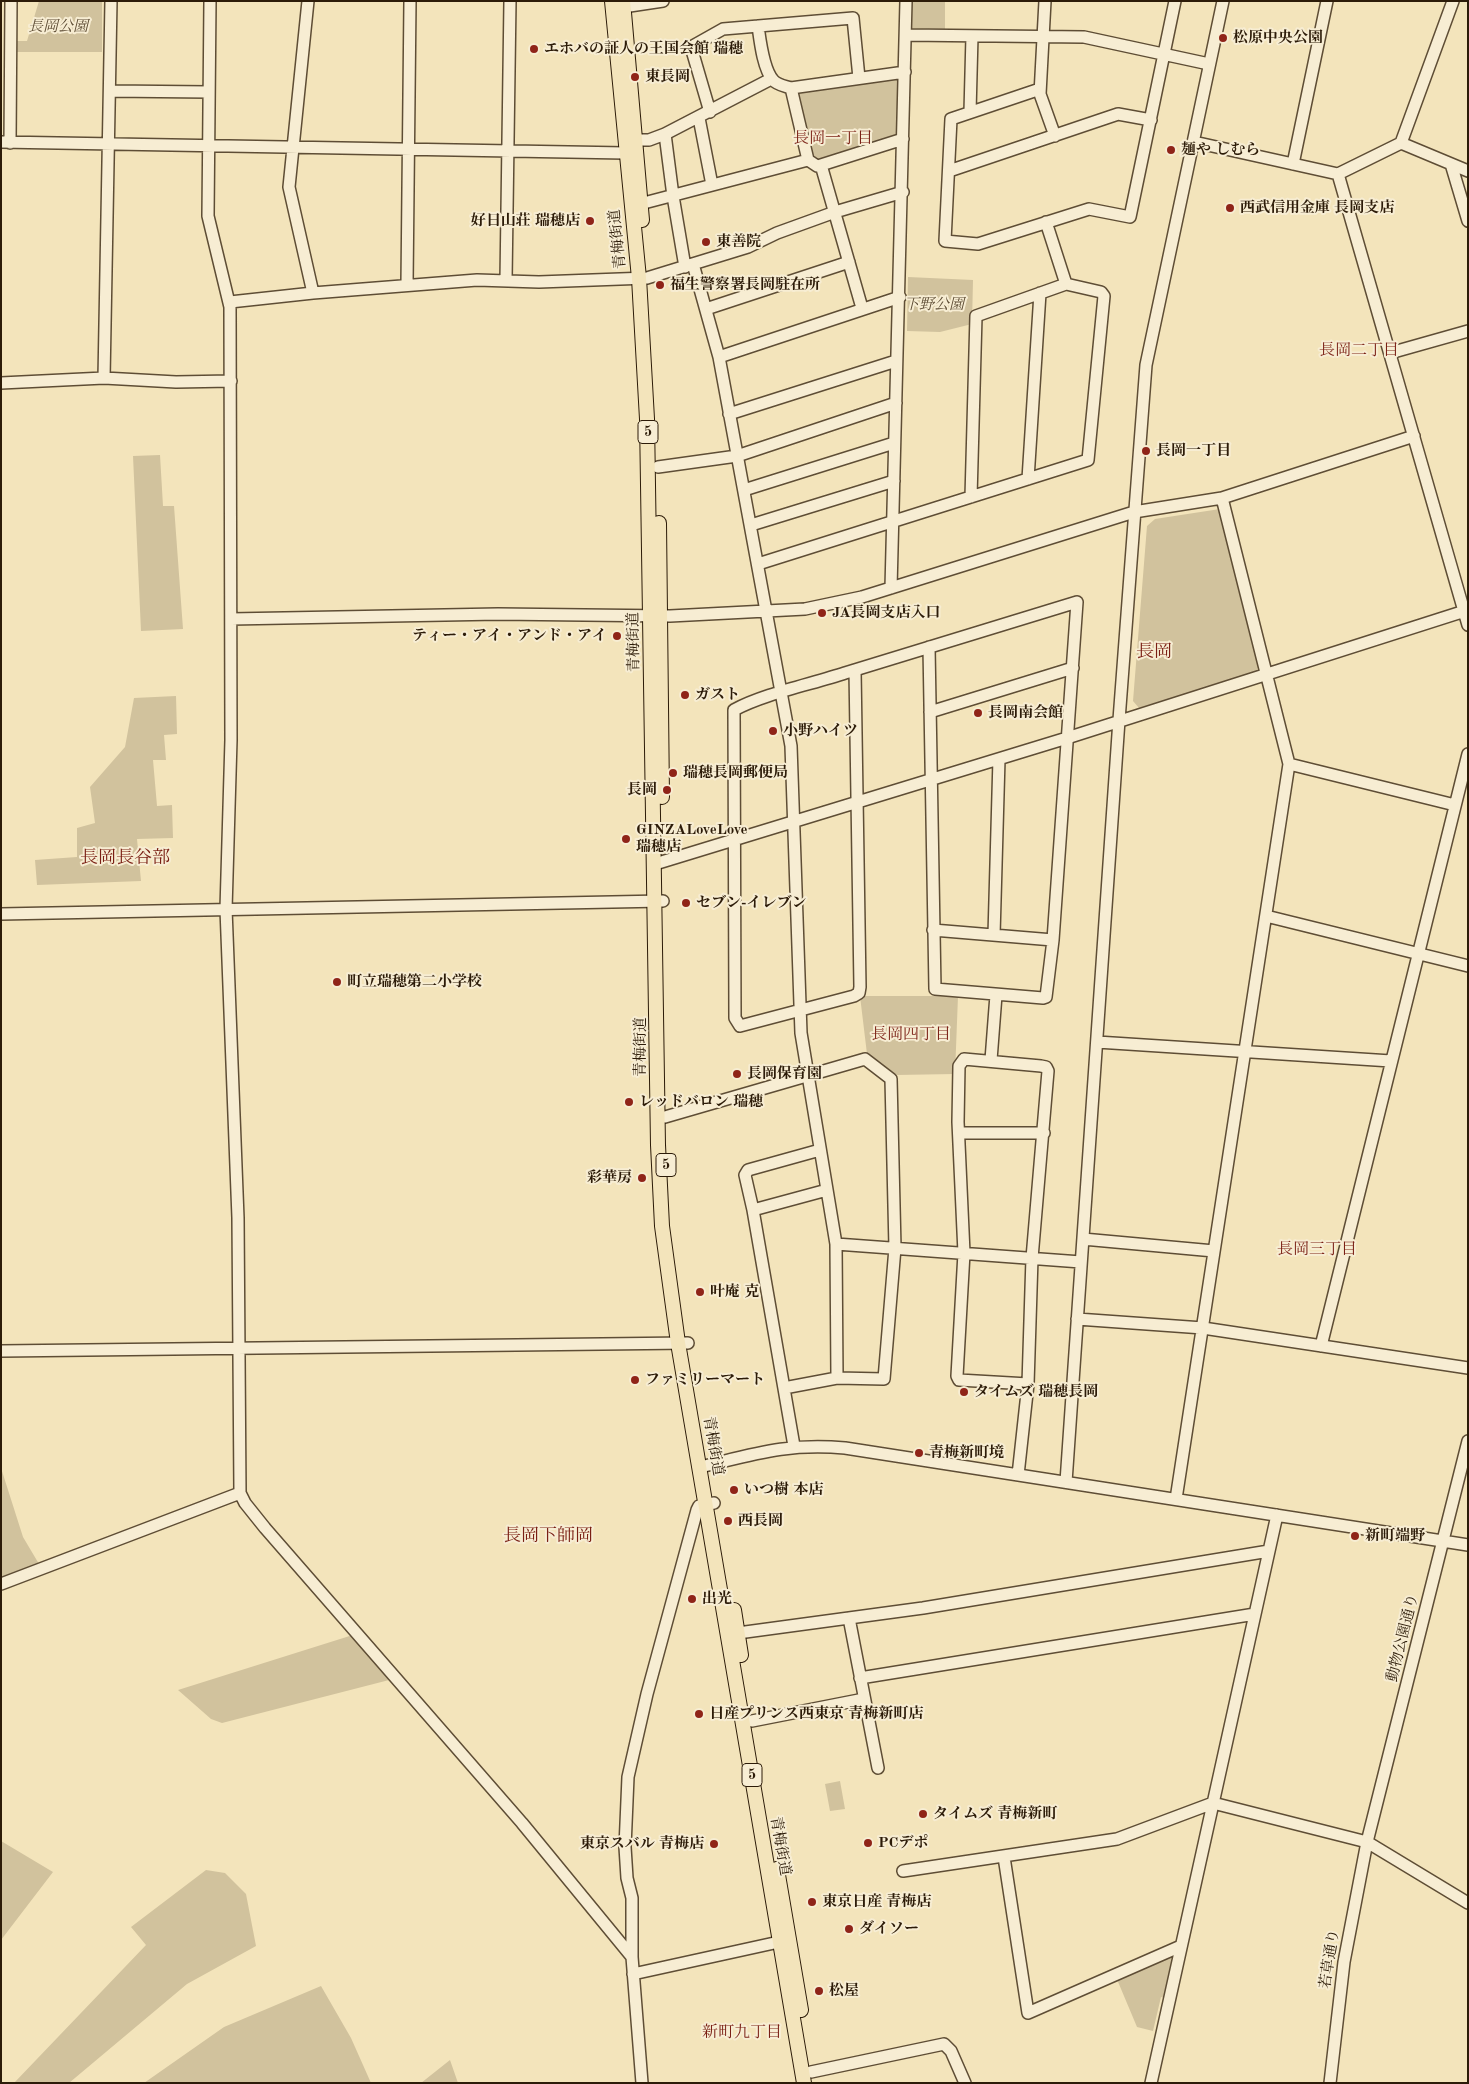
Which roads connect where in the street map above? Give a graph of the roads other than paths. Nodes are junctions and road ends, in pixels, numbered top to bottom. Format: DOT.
graph roads {
  1 [pos="11,1"];
  2 [pos="111,1"];
  3 [pos="210,1"];
  4 [pos="308,1"];
  5 [pos="410,1"];
  6 [pos="510,1"];
  7 [pos="663,1"];
  8 [pos="906,1"];
  9 [pos="1046,1"];
  10 [pos="1175,1"];
  11 [pos="1223,1"];
  12 [pos="1326,1"];
  13 [pos="1453,1"];
  14 [pos="619,3"];
  15 [pos="758,26"];
  16 [pos="906,35"];
  17 [pos="972,36"];
  18 [pos="1042,38"];
  19 [pos="1164,56"];
  20 [pos="1209,64"];
  21 [pos="905,72"];
  22 [pos="859,78"];
  23 [pos="772,79"];
  24 [pos="791,88"];
  25 [pos="1040,89"];
  26 [pos="110,90"];
  27 [pos="209,92"];
  28 [pos="710,112"];
  29 [pos="970,112"];
  30 [pos="698,118"];
  31 [pos="1151,120"];
  32 [pos="665,134"];
  33 [pos="1055,136"];
  34 [pos="903,139"];
  35 [pos="635,140"];
  36 [pos="5,142"];
  37 [pos="1194,142"];
  38 [pos="108,143"];
  39 [pos="1402,143"];
  40 [pos="208,145"];
  41 [pos="294,147"];
  42 [pos="410,149"];
  43 [pos="509,151"];
  44 [pos="625,153"];
  45 [pos="808,160"];
  46 [pos="1293,164"];
  47 [pos="1451,164"];
  48 [pos="822,165"];
  49 [pos="950,171"];
  50 [pos="1468,171"];
  51 [pos="1338,174"];
  52 [pos="712,185"];
  53 [pos="903,192"];
  54 [pos="672,196"];
  55 [pos="640,204"];
  56 [pos="835,212"];
  57 [pos="1468,221"];
  58 [pos="1046,222"];
  59 [pos="849,262"];
  60 [pos="689,266"];
  61 [pos="643,278"];
  62 [pos="506,280"];
  63 [pos="407,284"];
  64 [pos="1066,284"];
  65 [pos="313,293"];
  66 [pos="1040,293"];
  67 [pos="900,297"];
  68 [pos="230,302"];
  69 [pos="862,308"];
  70 [pos="706,309"];
  71 [pos="1468,331"];
  72 [pos="1390,354"];
  73 [pos="719,357"];
  74 [pos="896,361"];
  75 [pos="104,378"];
  76 [pos="231,381"];
  77 [pos="1,383"];
  78 [pos="896,402"];
  79 [pos="729,414"];
  80 [pos="1414,436"];
  81 [pos="894,443"];
  82 [pos="737,456"];
  83 [pos="658,467"];
  84 [pos="1028,479"];
  85 [pos="894,481"];
  86 [pos="744,490"];
  87 [pos="970,497"];
  88 [pos="1222,498"];
  89 [pos="1134,512"];
  90 [pos="892,522"];
  91 [pos="750,525"];
  92 [pos="758,564"];
  93 [pos="891,588"];
  94 [pos="1466,611"];
  95 [pos="767,613"];
  96 [pos="655,615"];
  97 [pos="231,619"];
  98 [pos="1468,625"];
  99 [pos="929,648"];
  100 [pos="1073,668"];
  101 [pos="856,670"];
  102 [pos="1266,674"];
  103 [pos="782,693"];
  104 [pos="930,712"];
  105 [pos="1119,720"];
  106 [pos="1067,738"];
  107 [pos="1468,754"];
  108 [pos="998,759"];
  109 [pos="1289,764"];
  110 [pos="930,780"];
  111 [pos="857,802"];
  112 [pos="1454,805"];
  113 [pos="794,822"];
  114 [pos="734,840"];
  115 [pos="659,863"];
  116 [pos="659,900"];
  117 [pos="226,909"];
  118 [pos="1,914"];
  119 [pos="1266,916"];
  120 [pos="933,930"];
  121 [pos="994,935"];
  122 [pos="1053,940"];
  123 [pos="1418,953"];
  124 [pos="1468,966"];
  125 [pos="996,995"];
  126 [pos="799,1010"];
  127 [pos="1097,1042"];
  128 [pos="1244,1051"];
  129 [pos="991,1060"];
  130 [pos="1391,1061"];
  131 [pos="808,1076"];
  132 [pos="665,1117"];
  133 [pos="1044,1133"];
  134 [pos="959,1134"];
  135 [pos="820,1150"];
  136 [pos="827,1190"];
  137 [pos="753,1210"];
  138 [pos="1083,1240"];
  139 [pos="836,1244"];
  140 [pos="895,1248"];
  141 [pos="1214,1252"];
  142 [pos="964,1253"];
  143 [pos="1032,1258"];
  144 [pos="1081,1262"];
  145 [pos="1078,1319"];
  146 [pos="1203,1328"];
  147 [pos="683,1343"];
  148 [pos="1321,1346"];
  149 [pos="239,1349"];
  150 [pos="1,1351"];
  151 [pos="1468,1368"];
  152 [pos="837,1378"];
  153 [pos="1028,1384"];
  154 [pos="784,1388"];
  155 [pos="1468,1441"];
  156 [pos="794,1446"];
  157 [pos="704,1466"];
  158 [pos="1018,1475"];
  159 [pos="1066,1482"];
  160 [pos="240,1493"];
  161 [pos="1176,1499"];
  162 [pos="710,1504"];
  163 [pos="1277,1515"];
  164 [pos="1443,1540"];
  165 [pos="1468,1545"];
  166 [pos="1269,1551"];
  167 [pos="1,1584"];
  168 [pos="1255,1614"];
  169 [pos="849,1618"];
  170 [pos="738,1633"];
  171 [pos="860,1678"];
  172 [pos="864,1700"];
  173 [pos="752,1722"];
  174 [pos="878,1768"];
  175 [pos="1212,1803"];
  176 [pos="1367,1842"];
  177 [pos="1004,1857"];
  178 [pos="903,1871"];
  179 [pos="1468,1903"];
  180 [pos="785,1940"];
  181 [pos="1181,1946"];
  182 [pos="632,1957"];
  183 [pos="633,1974"];
  184 [pos="809,2079"];
  185 [pos="642,2083"];
  186 [pos="965,2083"];
  187 [pos="1151,2083"];
  188 [pos="1330,2083"];
  1 -- 36 [label="street"];
  2 -- 26 [label="street"];
  3 -- 27 [label="street"];
  4 -- 41 [label="street"];
  5 -- 42 [label="street"];
  6 -- 43 [label="street"];
  7 -- 14 [label="street"];
  8 -- 16 [label="street"];
  9 -- 18 [label="street"];
  10 -- 19 [label="street"];
  11 -- 20 [label="street"];
  12 -- 46 [label="street"];
  13 -- 39 [label="street"];
  14 -- 35 [label="main road, 青梅街道 / 5"];
  14 -- 44 [label="main road, 青梅街道 / 5"];
  15 -- 22 [label="street"];
  15 -- 23 [label="street"];
  15 -- 28 [label="street"];
  16 -- 17 [label="street"];
  16 -- 21 [label="street"];
  17 -- 18 [label="street"];
  17 -- 29 [label="street"];
  18 -- 19 [label="street"];
  18 -- 25 [label="street"];
  19 -- 20 [label="street"];
  19 -- 31 [label="street"];
  20 -- 37 [label="street"];
  21 -- 22 [label="street"];
  21 -- 34 [label="street"];
  22 -- 24 [label="street"];
  23 -- 24 [label="street"];
  23 -- 28 [label="street"];
  24 -- 45 [label="street"];
  25 -- 29 [label="street"];
  25 -- 33 [label="street"];
  26 -- 27 [label="street"];
  26 -- 38 [label="street"];
  27 -- 40 [label="street"];
  28 -- 30 [label="street"];
  29 -- 49 [label="street"];
  30 -- 32 [label="street"];
  30 -- 52 [label="street"];
  31 -- 33 [label="street"];
  31 -- 58 [label="street"];
  32 -- 35 [label="street"];
  32 -- 54 [label="street"];
  33 -- 49 [label="street"];
  34 -- 48 [label="street"];
  34 -- 53 [label="street"];
  35 -- 55 [label="main road, 青梅街道 / 5"];
  36 -- 38 [label="street"];
  37 -- 46 [label="street"];
  37 -- 89 [label="street"];
  38 -- 40 [label="street"];
  38 -- 75 [label="street"];
  39 -- 47 [label="street"];
  39 -- 51 [label="street"];
  40 -- 41 [label="street"];
  40 -- 68 [label="street"];
  41 -- 42 [label="street"];
  41 -- 65 [label="street"];
  42 -- 43 [label="street"];
  42 -- 63 [label="street"];
  43 -- 44 [label="street"];
  43 -- 62 [label="street"];
  44 -- 61 [label="main road, 青梅街道 / 5"];
  45 -- 48 [label="street"];
  45 -- 52 [label="street"];
  46 -- 51 [label="street"];
  47 -- 50 [label="street"];
  47 -- 57 [label="street"];
  48 -- 56 [label="street"];
  49 -- 58 [label="street"];
  51 -- 72 [label="street"];
  52 -- 54 [label="street"];
  53 -- 56 [label="street"];
  53 -- 67 [label="street"];
  54 -- 55 [label="street"];
  54 -- 60 [label="street"];
  55 -- 61 [label="main road, 青梅街道 / 5"];
  56 -- 59 [label="street"];
  56 -- 60 [label="street"];
  58 -- 64 [label="street"];
  59 -- 69 [label="street"];
  59 -- 70 [label="street"];
  60 -- 61 [label="street"];
  60 -- 70 [label="street"];
  61 -- 62 [label="street"];
  61 -- 83 [label="main road, 青梅街道 / 5"];
  61 -- 96 [label="main road, 青梅街道 / 5"];
  62 -- 63 [label="street"];
  63 -- 65 [label="street"];
  64 -- 66 [label="street"];
  64 -- 84 [label="street"];
  65 -- 68 [label="street"];
  66 -- 84 [label="street"];
  66 -- 87 [label="street"];
  67 -- 69 [label="street"];
  67 -- 74 [label="street"];
  68 -- 76 [label="street"];
  69 -- 73 [label="street"];
  70 -- 73 [label="street"];
  71 -- 72 [label="street"];
  72 -- 80 [label="street"];
  73 -- 79 [label="street"];
  74 -- 78 [label="street"];
  74 -- 79 [label="street"];
  75 -- 76 [label="street"];
  75 -- 77 [label="street"];
  76 -- 97 [label="street"];
  78 -- 81 [label="street"];
  78 -- 82 [label="street"];
  79 -- 82 [label="street"];
  80 -- 88 [label="street"];
  80 -- 94 [label="street"];
  81 -- 85 [label="street"];
  81 -- 86 [label="street"];
  82 -- 83 [label="street"];
  82 -- 86 [label="street"];
  83 -- 96 [label="main road, 青梅街道 / 5"];
  84 -- 87 [label="street"];
  85 -- 90 [label="street"];
  85 -- 91 [label="street"];
  86 -- 91 [label="street"];
  87 -- 90 [label="street"];
  88 -- 89 [label="street"];
  88 -- 102 [label="street"];
  89 -- 93 [label="street"];
  89 -- 105 [label="street"];
  90 -- 92 [label="street"];
  90 -- 93 [label="street"];
  91 -- 92 [label="street"];
  92 -- 95 [label="street"];
  93 -- 95 [label="street"];
  94 -- 98 [label="street"];
  94 -- 102 [label="street"];
  95 -- 96 [label="street"];
  95 -- 103 [label="street"];
  96 -- 97 [label="street"];
  96 -- 115 [label="main road, 青梅街道 / 5"];
  97 -- 117 [label="street"];
  99 -- 100 [label="street"];
  99 -- 101 [label="street"];
  99 -- 104 [label="street"];
  100 -- 104 [label="street"];
  100 -- 106 [label="street"];
  101 -- 103 [label="street"];
  101 -- 111 [label="street"];
  102 -- 105 [label="street"];
  102 -- 109 [label="street"];
  103 -- 113 [label="street"];
  103 -- 114 [label="street"];
  104 -- 110 [label="street"];
  105 -- 106 [label="street"];
  105 -- 127 [label="street"];
  106 -- 108 [label="street"];
  106 -- 122 [label="street"];
  107 -- 112 [label="street"];
  108 -- 110 [label="street"];
  108 -- 121 [label="street"];
  109 -- 112 [label="street"];
  109 -- 119 [label="street"];
  110 -- 111 [label="street"];
  110 -- 120 [label="street"];
  111 -- 113 [label="street"];
  111 -- 126 [label="street"];
  112 -- 123 [label="street"];
  113 -- 114 [label="street"];
  113 -- 126 [label="street"];
  114 -- 115 [label="street"];
  114 -- 126 [label="street"];
  115 -- 116 [label="main road, 青梅街道 / 5"];
  116 -- 117 [label="street"];
  116 -- 132 [label="main road, 青梅街道 / 5"];
  116 -- 147 [label="main road, 青梅街道 / 5"];
  117 -- 118 [label="street"];
  117 -- 149 [label="street"];
  119 -- 123 [label="street"];
  119 -- 128 [label="street"];
  120 -- 121 [label="street"];
  120 -- 125 [label="street"];
  121 -- 122 [label="street"];
  122 -- 125 [label="street"];
  123 -- 124 [label="street"];
  123 -- 130 [label="street"];
  125 -- 129 [label="street"];
  126 -- 131 [label="street"];
  127 -- 128 [label="street"];
  127 -- 138 [label="street"];
  128 -- 130 [label="street"];
  128 -- 141 [label="street"];
  129 -- 133 [label="street"];
  129 -- 134 [label="street"];
  130 -- 148 [label="street"];
  131 -- 132 [label="street"];
  131 -- 135 [label="street"];
  131 -- 140 [label="street"];
  132 -- 147 [label="main road, 青梅街道 / 5"];
  133 -- 134 [label="street"];
  133 -- 143 [label="street"];
  134 -- 142 [label="street"];
  135 -- 136 [label="street"];
  135 -- 137 [label="street"];
  136 -- 137 [label="street"];
  136 -- 139 [label="street"];
  137 -- 154 [label="street"];
  138 -- 141 [label="street"];
  138 -- 144 [label="street"];
  139 -- 140 [label="street"];
  139 -- 152 [label="street"];
  140 -- 142 [label="street"];
  140 -- 152 [label="street"];
  141 -- 146 [label="street"];
  142 -- 143 [label="street"];
  142 -- 153 [label="street"];
  143 -- 144 [label="street"];
  143 -- 153 [label="street"];
  144 -- 145 [label="street"];
  145 -- 146 [label="street"];
  145 -- 159 [label="street"];
  146 -- 148 [label="street"];
  146 -- 161 [label="street"];
  147 -- 149 [label="street"];
  147 -- 157 [label="main road, 青梅街道 / 5"];
  148 -- 151 [label="street"];
  149 -- 150 [label="street"];
  149 -- 160 [label="street"];
  152 -- 154 [label="street"];
  153 -- 158 [label="street"];
  154 -- 156 [label="street"];
  155 -- 164 [label="street, 動物公園通り"];
  156 -- 157 [label="street"];
  156 -- 158 [label="street"];
  157 -- 162 [label="main road, 青梅街道 / 5"];
  158 -- 159 [label="street"];
  159 -- 161 [label="street"];
  160 -- 167 [label="street"];
  160 -- 182 [label="street"];
  161 -- 163 [label="street"];
  162 -- 170 [label="main road, 青梅街道 / 5"];
  162 -- 180 [label="main road, 青梅街道 / 5"];
  162 -- 182 [label="street"];
  163 -- 164 [label="street"];
  163 -- 166 [label="street"];
  164 -- 165 [label="street"];
  164 -- 176 [label="street, 動物公園通り"];
  166 -- 168 [label="street"];
  166 -- 169 [label="street"];
  168 -- 171 [label="street"];
  168 -- 175 [label="street"];
  169 -- 170 [label="street"];
  169 -- 171 [label="street"];
  170 -- 173 [label="main road, 青梅街道 / 5"];
  171 -- 172 [label="street"];
  172 -- 173 [label="street"];
  172 -- 174 [label="street"];
  173 -- 180 [label="main road, 青梅街道 / 5"];
  175 -- 176 [label="street"];
  175 -- 177 [label="street"];
  175 -- 181 [label="street"];
  176 -- 179 [label="street"];
  176 -- 188 [label="street, 若草通り"];
  177 -- 178 [label="street"];
  177 -- 181 [label="street"];
  180 -- 183 [label="street"];
  180 -- 184 [label="main road, 青梅街道 / 5"];
  181 -- 187 [label="street"];
  182 -- 183 [label="street"];
  183 -- 185 [label="street"];
  184 -- 186 [label="street"];
}
